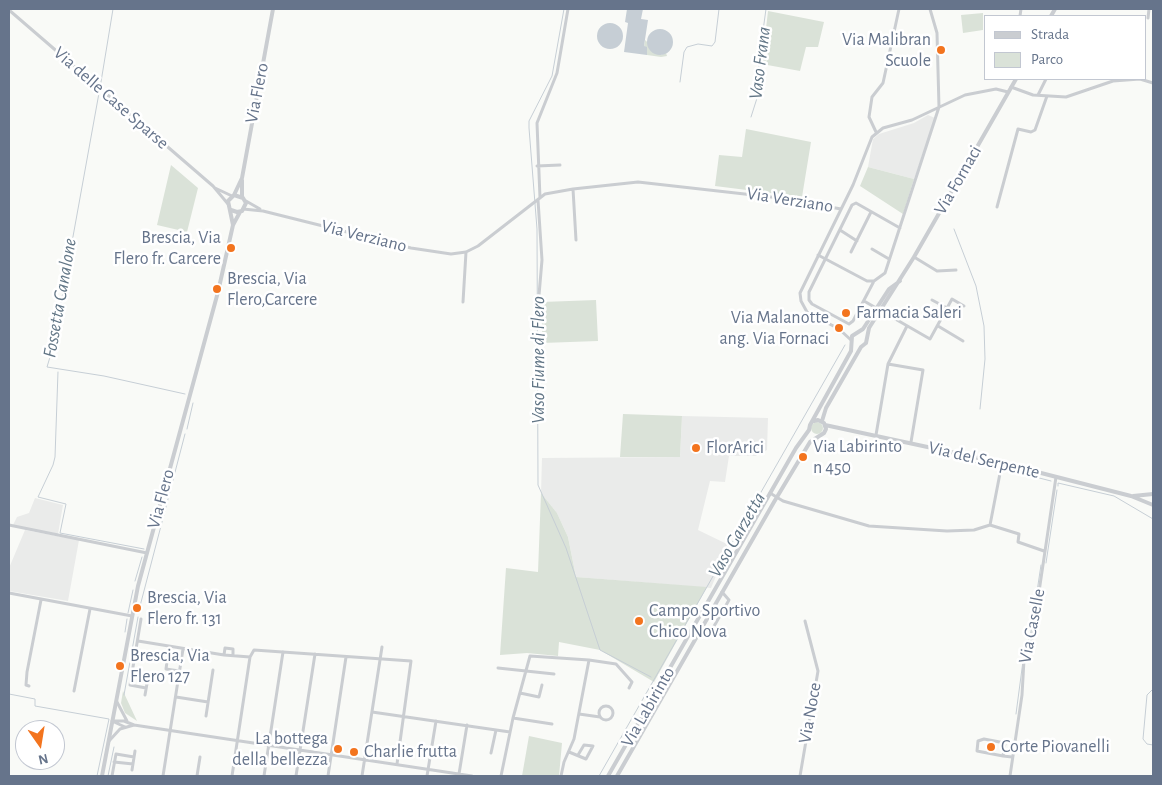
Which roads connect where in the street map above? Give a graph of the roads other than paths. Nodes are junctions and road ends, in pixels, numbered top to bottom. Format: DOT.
graph roads {
  1 [pos="274,9"];
  2 [pos="568,9"];
  3 [pos="899,9"];
  4 [pos="930,9"];
  5 [pos="1149,9"];
  6 [pos="9,10"];
  7 [pos="1148,18"];
  8 [pos="1015,80"];
  9 [pos="1046,80"];
  10 [pos="1109,80"];
  11 [pos="1011,87"];
  12 [pos="1008,92"];
  13 [pos="1038,95"];
  14 [pos="1047,96"];
  15 [pos="938,107"];
  16 [pos="876,132"];
  17 [pos="560,165"];
  18 [pos="537,166"];
  19 [pos="242,178"];
  20 [pos="213,186"];
  21 [pos="573,190"];
  22 [pos="233,195"];
  23 [pos="242,196"];
  24 [pos="538,200"];
  25 [pos="245,201"];
  26 [pos="228,204"];
  27 [pos="997,207"];
  28 [pos="841,209"];
  29 [pos="231,210"];
  30 [pos="242,210"];
  31 [pos="263,211"];
  32 [pos="871,212"];
  33 [pos="233,225"];
  34 [pos="900,228"];
  35 [pos="840,230"];
  36 [pos="576,240"];
  37 [pos="857,240"];
  38 [pos="872,249"];
  39 [pos="466,252"];
  40 [pos="851,252"];
  41 [pos="818,255"];
  42 [pos="914,257"];
  43 [pos="826,258"];
  44 [pos="889,259"];
  45 [pos="956,270"];
  46 [pos="874,281"];
  47 [pos="540,295"];
  48 [pos="932,300"];
  49 [pos="864,301"];
  50 [pos="462,302"];
  51 [pos="964,306"];
  52 [pos="947,308"];
  53 [pos="821,309"];
  54 [pos="878,309"];
  55 [pos="817,317"];
  56 [pos="907,326"];
  57 [pos="938,326"];
  58 [pos="839,329"];
  59 [pos="860,332"];
  60 [pos="854,335"];
  61 [pos="866,336"];
  62 [pos="963,341"];
  63 [pos="852,342"];
  64 [pos="861,347"];
  65 [pos="888,364"];
  66 [pos="814,421"];
  67 [pos="822,421"];
  68 [pos="825,425"];
  69 [pos="836,428"];
  70 [pos="809,430"];
  71 [pos="825,431"];
  72 [pos="876,435"];
  73 [pos="816,436"];
  74 [pos="910,442"];
  75 [pos="1002,464"];
  76 [pos="1056,477"];
  77 [pos="770,493"];
  78 [pos="1153,494"];
  79 [pos="1131,496"];
  80 [pos="776,497"];
  81 [pos="1153,505"];
  82 [pos="9,525"];
  83 [pos="990,526"];
  84 [pos="1044,551"];
  85 [pos="736,552"];
  86 [pos="147,553"];
  87 [pos="742,557"];
  88 [pos="722,592"];
  89 [pos="9,593"];
  90 [pos="42,600"];
  91 [pos="90,609"];
  92 [pos="132,616"];
  93 [pos="142,619"];
  94 [pos="804,621"];
  95 [pos="701,630"];
  96 [pos="138,641"];
  97 [pos="169,647"];
  98 [pos="382,647"];
  99 [pos="183,649"];
  100 [pos="283,652"];
  101 [pos="314,654"];
  102 [pos="224,655"];
  103 [pos="233,655"];
  104 [pos="250,657"];
  105 [pos="346,657"];
  106 [pos="380,660"];
  107 [pos="590,660"];
  108 [pos="498,668"];
  109 [pos="213,670"];
  110 [pos="527,670"];
  111 [pos="179,671"];
  112 [pos="554,674"];
  113 [pos="132,675"];
  114 [pos="29,686"];
  115 [pos="542,686"];
  116 [pos="146,688"];
  117 [pos="629,688"];
  118 [pos="74,691"];
  119 [pos="520,693"];
  120 [pos="145,695"];
  121 [pos="176,697"];
  122 [pos="116,699"];
  123 [pos="208,702"];
  124 [pos="372,712"];
  125 [pos="579,714"];
  126 [pos="206,716"];
  127 [pos="404,716"];
  128 [pos="600,717"];
  129 [pos="513,718"];
  130 [pos="112,721"];
  131 [pos="127,721"];
  132 [pos="436,721"];
  133 [pos="552,724"];
  134 [pos="134,725"];
  135 [pos="467,725"];
  136 [pos="126,726"];
  137 [pos="170,730"];
  138 [pos="496,730"];
  139 [pos="510,732"];
  140 [pos="238,740"];
  141 [pos="108,741"];
  142 [pos="269,745"];
  143 [pos="300,750"];
  144 [pos="134,751"];
  145 [pos="569,752"];
  146 [pos="491,753"];
  147 [pos="331,754"];
  148 [pos="578,755"];
  149 [pos="1003,756"];
  150 [pos="134,757"];
  151 [pos="200,757"];
  152 [pos="1012,757"];
  153 [pos="364,759"];
  154 [pos="114,762"];
  155 [pos="133,764"];
  156 [pos="397,764"];
  157 [pos="428,769"];
  158 [pos="132,770"];
  159 [pos="459,775"];
  160 [pos="102,776"];
  161 [pos="112,776"];
  162 [pos="163,776"];
  163 [pos="197,776"];
  164 [pos="232,776"];
  165 [pos="264,776"];
  166 [pos="296,776"];
  167 [pos="328,776"];
  168 [pos="362,776"];
  169 [pos="427,776"];
  170 [pos="472,776"];
  171 [pos="502,776"];
  172 [pos="561,776"];
  173 [pos="608,776"];
  174 [pos="617,776"];
  175 [pos="800,776"];
  176 [pos="1010,776"];
  1 -- 19 [label="street, Via Flero"];
  2 -- 18 [label="street"];
  3 -- 16 [label="street"];
  4 -- 15 [label="street"];
  5 -- 7 [label="street"];
  6 -- 20 [label="street, Via delle Case Sparse"];
  8 -- 11 [label="street, Via Fornaci"];
  9 -- 13 [label="street"];
  10 -- 14 [label="street"];
  11 -- 12 [label="street, Via Fornaci"];
  11 -- 13 [label="street"];
  12 -- 15 [label="street"];
  12 -- 42 [label="street, Via Fornaci"];
  13 -- 14 [label="street"];
  14 -- 27 [label="street"];
  15 -- 16 [label="street"];
  15 -- 34 [label="street"];
  16 -- 28 [label="street, Via Verziano"];
  17 -- 18 [label="street"];
  18 -- 24 [label="street"];
  19 -- 22 [label="street"];
  19 -- 23 [label="street"];
  20 -- 22 [label="street, Via delle Case Sparse"];
  20 -- 26 [label="street, Via delle Case Sparse"];
  21 -- 24 [label="street, Via Verziano"];
  21 -- 28 [label="street, Via Verziano"];
  21 -- 36 [label="street"];
  22 -- 23 [label="street"];
  22 -- 26 [label="street"];
  23 -- 25 [label="street"];
  24 -- 39 [label="street, Via Verziano"];
  24 -- 47 [label="street"];
  25 -- 30 [label="street"];
  25 -- 31 [label="street, Via Verziano"];
  26 -- 29 [label="street"];
  28 -- 41 [label="street"];
  29 -- 30 [label="street"];
  29 -- 33 [label="street"];
  30 -- 31 [label="street, Via Verziano"];
  30 -- 33 [label="street"];
  31 -- 39 [label="street, Via Verziano"];
  32 -- 34 [label="street"];
  32 -- 35 [label="street"];
  32 -- 37 [label="street"];
  33 -- 86 [label="street, Via Flero"];
  34 -- 44 [label="street"];
  35 -- 37 [label="street"];
  35 -- 43 [label="street"];
  37 -- 40 [label="street"];
  38 -- 44 [label="street"];
  39 -- 50 [label="street"];
  41 -- 43 [label="street"];
  41 -- 55 [label="street"];
  42 -- 45 [label="street"];
  42 -- 54 [label="street, Via Fornaci"];
  43 -- 46 [label="street"];
  43 -- 53 [label="street"];
  44 -- 46 [label="street"];
  46 -- 49 [label="street"];
  48 -- 52 [label="street"];
  49 -- 53 [label="street"];
  49 -- 54 [label="street"];
  51 -- 52 [label="street"];
  52 -- 57 [label="street"];
  53 -- 55 [label="street"];
  54 -- 56 [label="street"];
  54 -- 59 [label="street, Via Fornaci"];
  54 -- 61 [label="street, Via Fornaci"];
  55 -- 58 [label="street"];
  56 -- 57 [label="street"];
  56 -- 65 [label="street"];
  57 -- 62 [label="street"];
  58 -- 60 [label="street"];
  58 -- 63 [label="street"];
  59 -- 60 [label="street, Via Fornaci"];
  59 -- 61 [label="street"];
  60 -- 63 [label="street"];
  61 -- 64 [label="street, Via Fornaci"];
  63 -- 64 [label="street"];
  63 -- 66 [label="street"];
  64 -- 67 [label="street, Via Fornaci"];
  65 -- 72 [label="street"];
  65 -- 74 [label="street"];
  66 -- 67 [label="street"];
  66 -- 70 [label="street"];
  67 -- 68 [label="street"];
  68 -- 69 [label="street, Via del Serpente"];
  68 -- 71 [label="street"];
  69 -- 71 [label="street, Via del Serpente"];
  69 -- 72 [label="street, Via del Serpente"];
  70 -- 73 [label="street"];
  70 -- 77 [label="street, Via Labirinto"];
  71 -- 73 [label="street"];
  72 -- 74 [label="street, Via del Serpente"];
  73 -- 80 [label="street, Via Labirinto"];
  74 -- 75 [label="street, Via del Serpente"];
  75 -- 76 [label="street, Via del Serpente"];
  75 -- 83 [label="street"];
  76 -- 79 [label="street, Via del Serpente"];
  76 -- 84 [label="street, Via Caselle"];
  77 -- 80 [label="street"];
  77 -- 85 [label="street, Via Labirinto"];
  78 -- 79 [label="street, Via del Serpente"];
  79 -- 81 [label="street, Via del Serpente"];
  80 -- 83 [label="street"];
  80 -- 87 [label="street, Via Labirinto"];
  82 -- 86 [label="street"];
  83 -- 84 [label="street"];
  84 -- 152 [label="street, Via Caselle"];
  85 -- 87 [label="street"];
  85 -- 173 [label="street, Via Labirinto"];
  86 -- 92 [label="street, Via Flero"];
  87 -- 88 [label="street, Via Labirinto"];
  88 -- 95 [label="street, Via Labirinto"];
  88 -- 95 [label="street, Via Labirinto"];
  89 -- 90 [label="street"];
  90 -- 91 [label="street"];
  90 -- 114 [label="street"];
  91 -- 92 [label="street"];
  91 -- 118 [label="street"];
  92 -- 122 [label="street, Via Flero"];
  93 -- 96 [label="street"];
  94 -- 175 [label="street, Via Noce"];
  95 -- 174 [label="street, Via Labirinto"];
  96 -- 97 [label="street"];
  96 -- 113 [label="street"];
  97 -- 99 [label="street"];
  97 -- 111 [label="street"];
  98 -- 106 [label="street"];
  99 -- 102 [label="street"];
  99 -- 111 [label="street"];
  100 -- 101 [label="street"];
  100 -- 104 [label="street"];
  100 -- 142 [label="street"];
  101 -- 105 [label="street"];
  101 -- 143 [label="street"];
  102 -- 103 [label="street"];
  102 -- 103 [label="street"];
  103 -- 104 [label="street"];
  104 -- 140 [label="street"];
  105 -- 106 [label="street"];
  105 -- 147 [label="street"];
  106 -- 124 [label="street"];
  106 -- 127 [label="street"];
  107 -- 110 [label="street"];
  107 -- 117 [label="street"];
  107 -- 125 [label="street"];
  108 -- 110 [label="street"];
  109 -- 123 [label="street"];
  110 -- 112 [label="street"];
  110 -- 119 [label="street"];
  111 -- 121 [label="street"];
  113 -- 116 [label="street"];
  113 -- 116 [label="street"];
  115 -- 119 [label="street"];
  116 -- 120 [label="street"];
  119 -- 129 [label="street"];
  121 -- 123 [label="street"];
  121 -- 137 [label="street"];
  122 -- 130 [label="street, Via Flero"];
  122 -- 131 [label="street"];
  123 -- 126 [label="street"];
  124 -- 127 [label="street"];
  124 -- 153 [label="street"];
  125 -- 128 [label="street"];
  125 -- 145 [label="street"];
  127 -- 132 [label="street"];
  127 -- 156 [label="street"];
  128 -- 128 [label="street"];
  129 -- 133 [label="street"];
  129 -- 139 [label="street"];
  130 -- 131 [label="street"];
  130 -- 136 [label="street"];
  130 -- 141 [label="street, Via Flero"];
  131 -- 134 [label="street"];
  132 -- 135 [label="street"];
  132 -- 157 [label="street"];
  134 -- 136 [label="street"];
  134 -- 137 [label="street"];
  135 -- 138 [label="street"];
  135 -- 159 [label="street"];
  136 -- 141 [label="street"];
  137 -- 140 [label="street"];
  137 -- 162 [label="street"];
  138 -- 139 [label="street"];
  138 -- 146 [label="street"];
  139 -- 171 [label="street"];
  140 -- 142 [label="street"];
  140 -- 164 [label="street"];
  141 -- 160 [label="street, Via Flero"];
  142 -- 143 [label="street"];
  142 -- 165 [label="street"];
  143 -- 147 [label="street"];
  143 -- 166 [label="street"];
  144 -- 150 [label="street"];
  145 -- 148 [label="street"];
  145 -- 172 [label="street"];
  147 -- 153 [label="street"];
  147 -- 167 [label="street"];
  148 -- 148 [label="street"];
  149 -- 149 [label="street"];
  149 -- 152 [label="street"];
  150 -- 154 [label="street"];
  150 -- 155 [label="street"];
  151 -- 163 [label="street"];
  152 -- 176 [label="street, Via Caselle"];
  153 -- 156 [label="street"];
  153 -- 168 [label="street"];
  154 -- 155 [label="street"];
  154 -- 161 [label="street"];
  155 -- 158 [label="street"];
  156 -- 157 [label="street"];
  157 -- 159 [label="street"];
  157 -- 169 [label="street"];
  159 -- 170 [label="street"];
}
